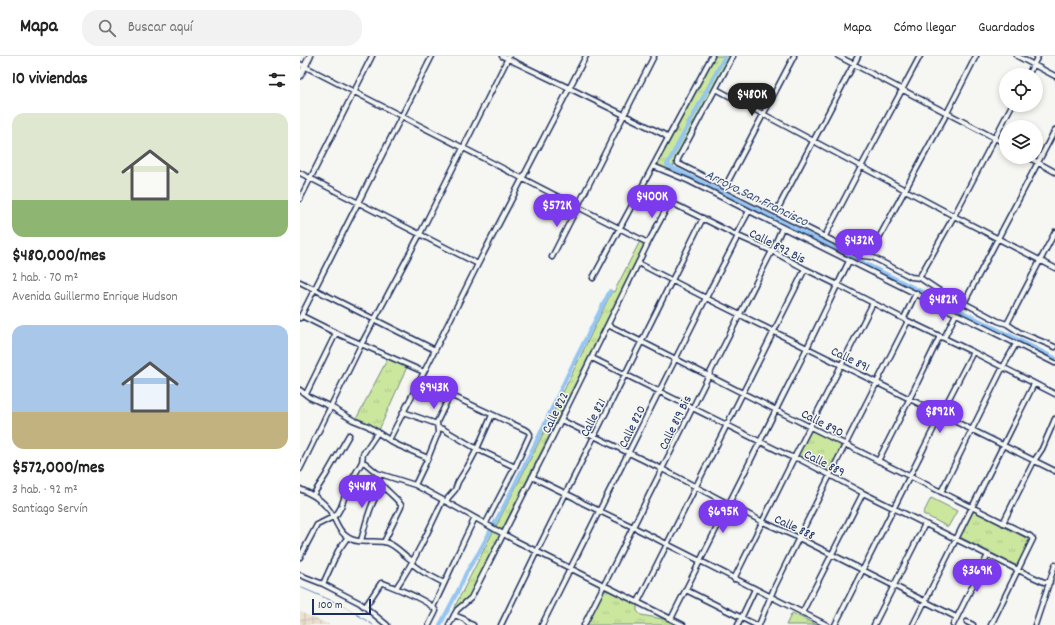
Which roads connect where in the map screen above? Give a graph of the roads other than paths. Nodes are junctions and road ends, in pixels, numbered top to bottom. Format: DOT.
graph roads {
  1 [pos="310,56"];
  2 [pos="372,56"];
  3 [pos="432,56"];
  4 [pos="502,56"];
  5 [pos="586,56"];
  6 [pos="654,56"];
  7 [pos="712,56"];
  8 [pos="733,56"];
  9 [pos="794,56"];
  10 [pos="838,56"];
  11 [pos="858,56"];
  12 [pos="920,56"];
  13 [pos="976,56"];
  14 [pos="1017,56"];
  15 [pos="1038,56"];
  16 [pos="508,57"];
  17 [pos="854,64"];
  18 [pos="302,65"];
  19 [pos="1033,65"];
  20 [pos="1032,68"];
  21 [pos="300,76"];
  22 [pos="1055,76"];
  23 [pos="569,88"];
  24 [pos="716,89"];
  25 [pos="903,90"];
  26 [pos="354,91"];
  27 [pos="1008,112"];
  28 [pos="947,113"];
  29 [pos="763,114"];
  30 [pos="402,116"];
  31 [pos="624,116"];
  32 [pos="1055,130"];
  33 [pos="668,138"];
  34 [pos="995,139"];
  35 [pos="813,140"];
  36 [pos="999,141"];
  37 [pos="462,148"];
  38 [pos="1043,153"];
  39 [pos="1037,164"];
  40 [pos="1041,164"];
  41 [pos="653,166"];
  42 [pos="861,167"];
  43 [pos="1055,172"];
  44 [pos="300,173"];
  45 [pos="311,179"];
  46 [pos="522,179"];
  47 [pos="725,186"];
  48 [pos="642,188"];
  49 [pos="905,190"];
  50 [pos="300,199"];
  51 [pos="670,202"];
  52 [pos="358,203"];
  53 [pos="577,207"];
  54 [pos="749,211"];
  55 [pos="776,212"];
  56 [pos="954,216"];
  57 [pos="703,218"];
  58 [pos="782,228"];
  59 [pos="620,229"];
  60 [pos="1055,232"];
  61 [pos="420,234"];
  62 [pos="737,235"];
  63 [pos="825,236"];
  64 [pos="998,239"];
  65 [pos="648,243"];
  66 [pos="772,251"];
  67 [pos="869,256"];
  68 [pos="552,257"];
  69 [pos="1040,260"];
  70 [pos="849,261"];
  71 [pos="638,263"];
  72 [pos="478,264"];
  73 [pos="1055,268"];
  74 [pos="805,269"];
  75 [pos="594,278"];
  76 [pos="919,278"];
  77 [pos="672,280"];
  78 [pos="300,282"];
  79 [pos="838,285"];
  80 [pos="314,289"];
  81 [pos="916,293"];
  82 [pos="706,298"];
  83 [pos="873,303"];
  84 [pos="964,303"];
  85 [pos="739,314"];
  86 [pos="956,314"];
  87 [pos="301,317"];
  88 [pos="904,318"];
  89 [pos="375,320"];
  90 [pos="908,321"];
  91 [pos="1008,324"];
  92 [pos="608,325"];
  93 [pos="774,331"];
  94 [pos="336,333"];
  95 [pos="942,337"];
  96 [pos="642,342"];
  97 [pos="1016,344"];
  98 [pos="361,345"];
  99 [pos="1055,346"];
  100 [pos="807,348"];
  101 [pos="435,350"];
  102 [pos="973,352"];
  103 [pos="592,358"];
  104 [pos="675,359"];
  105 [pos="1055,363"];
  106 [pos="841,364"];
  107 [pos="1003,367"];
  108 [pos="424,372"];
  109 [pos="625,374"];
  110 [pos="709,375"];
  111 [pos="420,382"];
  112 [pos="877,382"];
  113 [pos="1034,384"];
  114 [pos="300,390"];
  115 [pos="659,391"];
  116 [pos="742,393"];
  117 [pos="306,394"];
  118 [pos="450,394"];
  119 [pos="1055,394"];
  120 [pos="909,399"];
  121 [pos="331,407"];
  122 [pos="692,408"];
  123 [pos="776,410"];
  124 [pos="403,412"];
  125 [pos="941,414"];
  126 [pos="492,415"];
  127 [pos="1055,419"];
  128 [pos="561,420"];
  129 [pos="726,424"];
  130 [pos="437,426"];
  131 [pos="810,426"];
  132 [pos="972,429"];
  133 [pos="378,432"];
  134 [pos="349,435"];
  135 [pos="594,436"];
  136 [pos="389,440"];
  137 [pos="760,441"];
  138 [pos="845,444"];
  139 [pos="1003,446"];
  140 [pos="477,449"];
  141 [pos="628,452"];
  142 [pos="428,458"];
  143 [pos="794,458"];
  144 [pos="878,461"];
  145 [pos="1034,461"];
  146 [pos="362,462"];
  147 [pos="515,468"];
  148 [pos="662,469"];
  149 [pos="300,470"];
  150 [pos="1055,471"];
  151 [pos="377,473"];
  152 [pos="830,475"];
  153 [pos="910,476"];
  154 [pos="532,477"];
  155 [pos="382,485"];
  156 [pos="415,486"];
  157 [pos="695,486"];
  158 [pos="300,489"];
  159 [pos="941,492"];
  160 [pos="566,494"];
  161 [pos="863,494"];
  162 [pos="313,495"];
  163 [pos="445,501"];
  164 [pos="729,503"];
  165 [pos="894,508"];
  166 [pos="972,508"];
  167 [pos="599,511"];
  168 [pos="333,517"];
  169 [pos="475,518"];
  170 [pos="763,522"];
  171 [pos="1003,523"];
  172 [pos="487,524"];
  173 [pos="925,524"];
  174 [pos="633,527"];
  175 [pos="504,533"];
  176 [pos="347,538"];
  177 [pos="799,538"];
  178 [pos="956,539"];
  179 [pos="361,541"];
  180 [pos="384,542"];
  181 [pos="667,544"];
  182 [pos="537,551"];
  183 [pos="831,555"];
  184 [pos="988,555"];
  185 [pos="300,557"];
  186 [pos="701,561"];
  187 [pos="412,563"];
  188 [pos="1055,565"];
  189 [pos="571,568"];
  190 [pos="1018,570"];
  191 [pos="863,571"];
  192 [pos="300,576"];
  193 [pos="734,579"];
  194 [pos="1050,582"];
  195 [pos="444,583"];
  196 [pos="323,584"];
  197 [pos="604,585"];
  198 [pos="894,586"];
  199 [pos="396,588"];
  200 [pos="755,589"];
  201 [pos="686,590"];
  202 [pos="770,596"];
  203 [pos="925,601"];
  204 [pos="638,602"];
  205 [pos="365,607"];
  206 [pos="433,607"];
  207 [pos="802,613"];
  208 [pos="454,615"];
  209 [pos="956,617"];
  210 [pos="671,618"];
  211 [pos="742,618"];
  212 [pos="967,622"];
  213 [pos="388,625"];
  214 [pos="429,625"];
  215 [pos="449,625"];
  216 [pos="473,625"];
  217 [pos="500,625"];
  218 [pos="542,625"];
  219 [pos="584,625"];
  220 [pos="683,625"];
  221 [pos="738,625"];
  222 [pos="758,625"];
  223 [pos="827,625"];
  224 [pos="835,625"];
  225 [pos="874,625"];
  226 [pos="914,625"];
  227 [pos="952,625"];
  228 [pos="973,625"];
  229 [pos="991,625"];
  230 [pos="1035,625"];
  1 -- 18 [label="main road"];
  2 -- 26 [label="street"];
  3 -- 30 [label="street"];
  4 -- 16 [label="street"];
  5 -- 23 [label="street"];
  6 -- 31 [label="street"];
  7 -- 33 [label="street"];
  8 -- 24 [label="street"];
  9 -- 29 [label="street"];
  10 -- 17 [label="street"];
  11 -- 17 [label="street"];
  12 -- 25 [label="street"];
  13 -- 28 [label="street"];
  14 -- 19 [label="street"];
  15 -- 19 [label="street"];
  16 -- 23 [label="street"];
  16 -- 37 [label="street"];
  17 -- 25 [label="street"];
  17 -- 35 [label="street"];
  18 -- 21 [label="main road"];
  18 -- 26 [label="street"];
  19 -- 20 [label="street"];
  19 -- 22 [label="street"];
  23 -- 31 [label="street"];
  23 -- 46 [label="street"];
  24 -- 29 [label="street"];
  24 -- 47 [label="street"];
  25 -- 28 [label="street"];
  25 -- 42 [label="street"];
  26 -- 30 [label="street"];
  26 -- 45 [label="street"];
  27 -- 34 [label="street"];
  28 -- 34 [label="street"];
  28 -- 49 [label="street"];
  29 -- 35 [label="street"];
  29 -- 47 [label="street"];
  30 -- 37 [label="street"];
  30 -- 52 [label="street"];
  31 -- 33 [label="street"];
  31 -- 53 [label="street"];
  32 -- 38 [label="street"];
  33 -- 41 [label="street"];
  34 -- 36 [label="street"];
  34 -- 56 [label="street"];
  35 -- 42 [label="street"];
  35 -- 55 [label="street"];
  37 -- 46 [label="street"];
  37 -- 61 [label="street"];
  39 -- 64 [label="street"];
  40 -- 43 [label="street"];
  41 -- 48 [label="street"];
  41 -- 54 [label="street"];
  42 -- 49 [label="street"];
  42 -- 63 [label="street"];
  44 -- 45 [label="street"];
  45 -- 50 [label="street"];
  45 -- 52 [label="street"];
  46 -- 53 [label="street"];
  46 -- 72 [label="street"];
  47 -- 55 [label="street"];
  48 -- 51 [label="street, Calle 892 Bis"];
  48 -- 59 [label="street"];
  49 -- 56 [label="street"];
  49 -- 67 [label="street"];
  51 -- 57 [label="street, Calle 892 Bis"];
  51 -- 65 [label="street, Calle 822"];
  52 -- 61 [label="street"];
  52 -- 80 [label="street"];
  53 -- 59 [label="street"];
  53 -- 68 [label="street"];
  54 -- 58 [label="street"];
  54 -- 62 [label="street, Calle 820"];
  55 -- 63 [label="street"];
  56 -- 64 [label="street"];
  56 -- 76 [label="street"];
  57 -- 62 [label="street, Calle 892 Bis"];
  57 -- 77 [label="street, Calle 821"];
  58 -- 66 [label="street, Calle 819 Bis"];
  58 -- 70 [label="street"];
  59 -- 65 [label="street"];
  59 -- 75 [label="street"];
  60 -- 69 [label="street"];
  61 -- 72 [label="street"];
  61 -- 89 [label="street"];
  62 -- 66 [label="street, Calle 892 Bis"];
  62 -- 82 [label="street, Calle 820"];
  63 -- 67 [label="street"];
  64 -- 69 [label="street"];
  64 -- 84 [label="street"];
  65 -- 71 [label="street, Calle 822"];
  66 -- 74 [label="street, Calle 892 Bis"];
  66 -- 85 [label="street, Calle 819 Bis"];
  67 -- 76 [label="street"];
  69 -- 73 [label="street"];
  69 -- 91 [label="street"];
  70 -- 79 [label="street"];
  70 -- 81 [label="street"];
  71 -- 77 [label="street, Calle 891"];
  71 -- 92 [label="street, Calle 822"];
  72 -- 101 [label="street"];
  74 -- 79 [label="street, Calle 892 Bis"];
  74 -- 93 [label="street"];
  76 -- 84 [label="street"];
  77 -- 82 [label="street, Calle 891"];
  77 -- 96 [label="street, Calle 821"];
  78 -- 80 [label="street"];
  79 -- 83 [label="street, Calle 892 Bis"];
  79 -- 100 [label="street"];
  80 -- 87 [label="street"];
  80 -- 89 [label="street"];
  81 -- 86 [label="street"];
  81 -- 88 [label="street"];
  82 -- 85 [label="street, Calle 891"];
  82 -- 104 [label="street, Calle 820"];
  83 -- 88 [label="street, Calle 892 Bis"];
  83 -- 106 [label="street"];
  84 -- 91 [label="street"];
  85 -- 93 [label="street, Calle 891"];
  85 -- 110 [label="street, Calle 819 Bis"];
  86 -- 95 [label="street"];
  86 -- 97 [label="street"];
  87 -- 94 [label="street"];
  88 -- 90 [label="street, Calle 892 Bis"];
  89 -- 98 [label="street"];
  89 -- 101 [label="street"];
  90 -- 95 [label="street, Calle 892 Bis"];
  90 -- 112 [label="street"];
  91 -- 99 [label="street"];
  92 -- 96 [label="street, Calle 890"];
  92 -- 103 [label="street, Calle 822"];
  93 -- 100 [label="street, Calle 891"];
  93 -- 116 [label="street"];
  94 -- 98 [label="street"];
  94 -- 117 [label="street"];
  95 -- 102 [label="street, Calle 892 Bis"];
  95 -- 120 [label="street"];
  96 -- 104 [label="street, Calle 890"];
  96 -- 109 [label="street, Calle 821"];
  97 -- 105 [label="street"];
  97 -- 107 [label="street"];
  98 -- 108 [label="street"];
  98 -- 121 [label="street"];
  100 -- 106 [label="street, Calle 891"];
  100 -- 123 [label="street"];
  101 -- 108 [label="street"];
  102 -- 107 [label="street, Calle 892 Bis"];
  102 -- 125 [label="street"];
  103 -- 109 [label="street, Calle 889"];
  103 -- 128 [label="street, Calle 822"];
  104 -- 110 [label="street, Calle 890"];
  104 -- 115 [label="street, Calle 820"];
  106 -- 112 [label="street, Calle 891"];
  106 -- 131 [label="street"];
  107 -- 113 [label="street, Calle 892 Bis"];
  107 -- 132 [label="street"];
  108 -- 111 [label="street"];
  109 -- 115 [label="street, Calle 889"];
  109 -- 135 [label="street, Calle 821"];
  110 -- 116 [label="street, Calle 890"];
  110 -- 122 [label="street, Calle 819 Bis"];
  111 -- 118 [label="street"];
  111 -- 124 [label="street"];
  112 -- 120 [label="street, Calle 891"];
  112 -- 138 [label="street"];
  113 -- 119 [label="street, Calle 892 Bis"];
  113 -- 139 [label="street"];
  114 -- 117 [label="street"];
  115 -- 122 [label="street, Calle 889"];
  115 -- 141 [label="street, Calle 820"];
  116 -- 123 [label="street, Calle 890"];
  116 -- 129 [label="street"];
  117 -- 121 [label="street"];
  118 -- 126 [label="street"];
  118 -- 130 [label="street"];
  120 -- 125 [label="street, Calle 891"];
  120 -- 144 [label="street"];
  121 -- 133 [label="street"];
  121 -- 149 [label="street"];
  122 -- 129 [label="street, Calle 889"];
  122 -- 148 [label="street, Calle 819 Bis"];
  123 -- 131 [label="street, Calle 890"];
  123 -- 137 [label="street"];
  124 -- 130 [label="street"];
  124 -- 136 [label="street"];
  125 -- 132 [label="street, Calle 891"];
  125 -- 153 [label="street"];
  126 -- 140 [label="street"];
  126 -- 147 [label="street"];
  127 -- 145 [label="street"];
  128 -- 135 [label="street, Calle 888"];
  128 -- 154 [label="street, Calle 822"];
  129 -- 137 [label="street, Calle 889"];
  129 -- 157 [label="street"];
  130 -- 140 [label="street"];
  130 -- 142 [label="street"];
  131 -- 138 [label="street, Calle 890"];
  131 -- 143 [label="street"];
  132 -- 139 [label="street, Calle 891"];
  132 -- 159 [label="street"];
  133 -- 136 [label="street"];
  133 -- 146 [label="street"];
  134 -- 162 [label="street"];
  135 -- 141 [label="street, Calle 888"];
  135 -- 160 [label="street, Calle 821"];
  136 -- 142 [label="street"];
  137 -- 143 [label="street, Calle 889"];
  137 -- 164 [label="street"];
  138 -- 144 [label="street, Calle 890"];
  138 -- 152 [label="street"];
  139 -- 145 [label="street, Calle 891"];
  139 -- 166 [label="street"];
  140 -- 147 [label="street"];
  140 -- 163 [label="street"];
  141 -- 148 [label="street, Calle 888"];
  141 -- 167 [label="street, Calle 820"];
  142 -- 156 [label="street"];
  143 -- 152 [label="street, Calle 889"];
  143 -- 170 [label="street"];
  144 -- 153 [label="street, Calle 890"];
  145 -- 150 [label="street, Calle 891"];
  145 -- 171 [label="street"];
  146 -- 151 [label="street"];
  146 -- 168 [label="street"];
  147 -- 172 [label="street"];
  148 -- 157 [label="street, Calle 888"];
  148 -- 174 [label="street, Calle 819 Bis"];
  151 -- 155 [label="street"];
  151 -- 156 [label="street"];
  152 -- 161 [label="street, Calle 889"];
  152 -- 177 [label="street"];
  153 -- 159 [label="street, Calle 890"];
  153 -- 165 [label="street"];
  154 -- 160 [label="street"];
  154 -- 175 [label="street, Calle 822"];
  155 -- 179 [label="street"];
  155 -- 180 [label="street"];
  156 -- 163 [label="street"];
  157 -- 164 [label="street, Calle 888"];
  157 -- 181 [label="street"];
  158 -- 162 [label="street"];
  159 -- 166 [label="street, Calle 890"];
  160 -- 167 [label="street"];
  160 -- 182 [label="street, Calle 821"];
  161 -- 165 [label="street, Calle 889"];
  161 -- 183 [label="street"];
  162 -- 168 [label="street"];
  163 -- 169 [label="street"];
  163 -- 187 [label="street"];
  164 -- 170 [label="street, Calle 888"];
  164 -- 186 [label="street"];
  165 -- 173 [label="street, Calle 889"];
  165 -- 191 [label="street"];
  166 -- 171 [label="street, Calle 890"];
  166 -- 178 [label="street"];
  167 -- 174 [label="street"];
  167 -- 189 [label="street, Calle 820"];
  168 -- 176 [label="street"];
  168 -- 185 [label="street"];
  169 -- 172 [label="street"];
  169 -- 195 [label="street"];
  170 -- 177 [label="street, Calle 888"];
  170 -- 193 [label="street"];
  171 -- 190 [label="street, Calle 890"];
  172 -- 175 [label="street"];
  173 -- 178 [label="street, Calle 889"];
  173 -- 198 [label="street"];
  174 -- 181 [label="street"];
  174 -- 197 [label="street, Calle 819 Bis"];
  175 -- 182 [label="street"];
  175 -- 208 [label="street, Calle 822"];
  176 -- 179 [label="street"];
  176 -- 196 [label="street"];
  177 -- 183 [label="street, Calle 888"];
  177 -- 202 [label="street"];
  178 -- 184 [label="street, Calle 889"];
  178 -- 203 [label="street"];
  179 -- 180 [label="street"];
  180 -- 187 [label="street"];
  181 -- 186 [label="street"];
  181 -- 204 [label="street"];
  182 -- 189 [label="street"];
  182 -- 217 [label="street, Calle 821"];
  183 -- 191 [label="street, Calle 888"];
  183 -- 207 [label="street"];
  184 -- 190 [label="street, Calle 889"];
  184 -- 209 [label="street"];
  186 -- 193 [label="street"];
  186 -- 201 [label="street"];
  187 -- 195 [label="street"];
  187 -- 199 [label="street"];
  188 -- 194 [label="street"];
  189 -- 197 [label="street"];
  189 -- 218 [label="street, Calle 820"];
  190 -- 194 [label="street, Calle 889"];
  190 -- 229 [label="street"];
  191 -- 198 [label="street, Calle 888"];
  191 -- 224 [label="street"];
  192 -- 196 [label="street"];
  193 -- 200 [label="street"];
  194 -- 230 [label="street"];
  195 -- 206 [label="street"];
  196 -- 205 [label="street"];
  197 -- 204 [label="street"];
  197 -- 219 [label="street, Calle 819 Bis"];
  198 -- 203 [label="street, Calle 888"];
  198 -- 225 [label="street"];
  199 -- 205 [label="street"];
  199 -- 206 [label="street"];
  200 -- 202 [label="street"];
  200 -- 211 [label="street"];
  201 -- 210 [label="street"];
  201 -- 211 [label="street"];
  202 -- 207 [label="street"];
  202 -- 222 [label="street"];
  203 -- 209 [label="street, Calle 888"];
  203 -- 226 [label="street"];
  204 -- 210 [label="street"];
  205 -- 213 [label="street"];
  206 -- 214 [label="street"];
  207 -- 223 [label="street"];
  208 -- 215 [label="street, Calle 822"];
  208 -- 216 [label="street"];
  209 -- 227 [label="street"];
  210 -- 220 [label="street"];
  211 -- 221 [label="street"];
  211 -- 222 [label="street"];
  212 -- 228 [label="street"];
}
